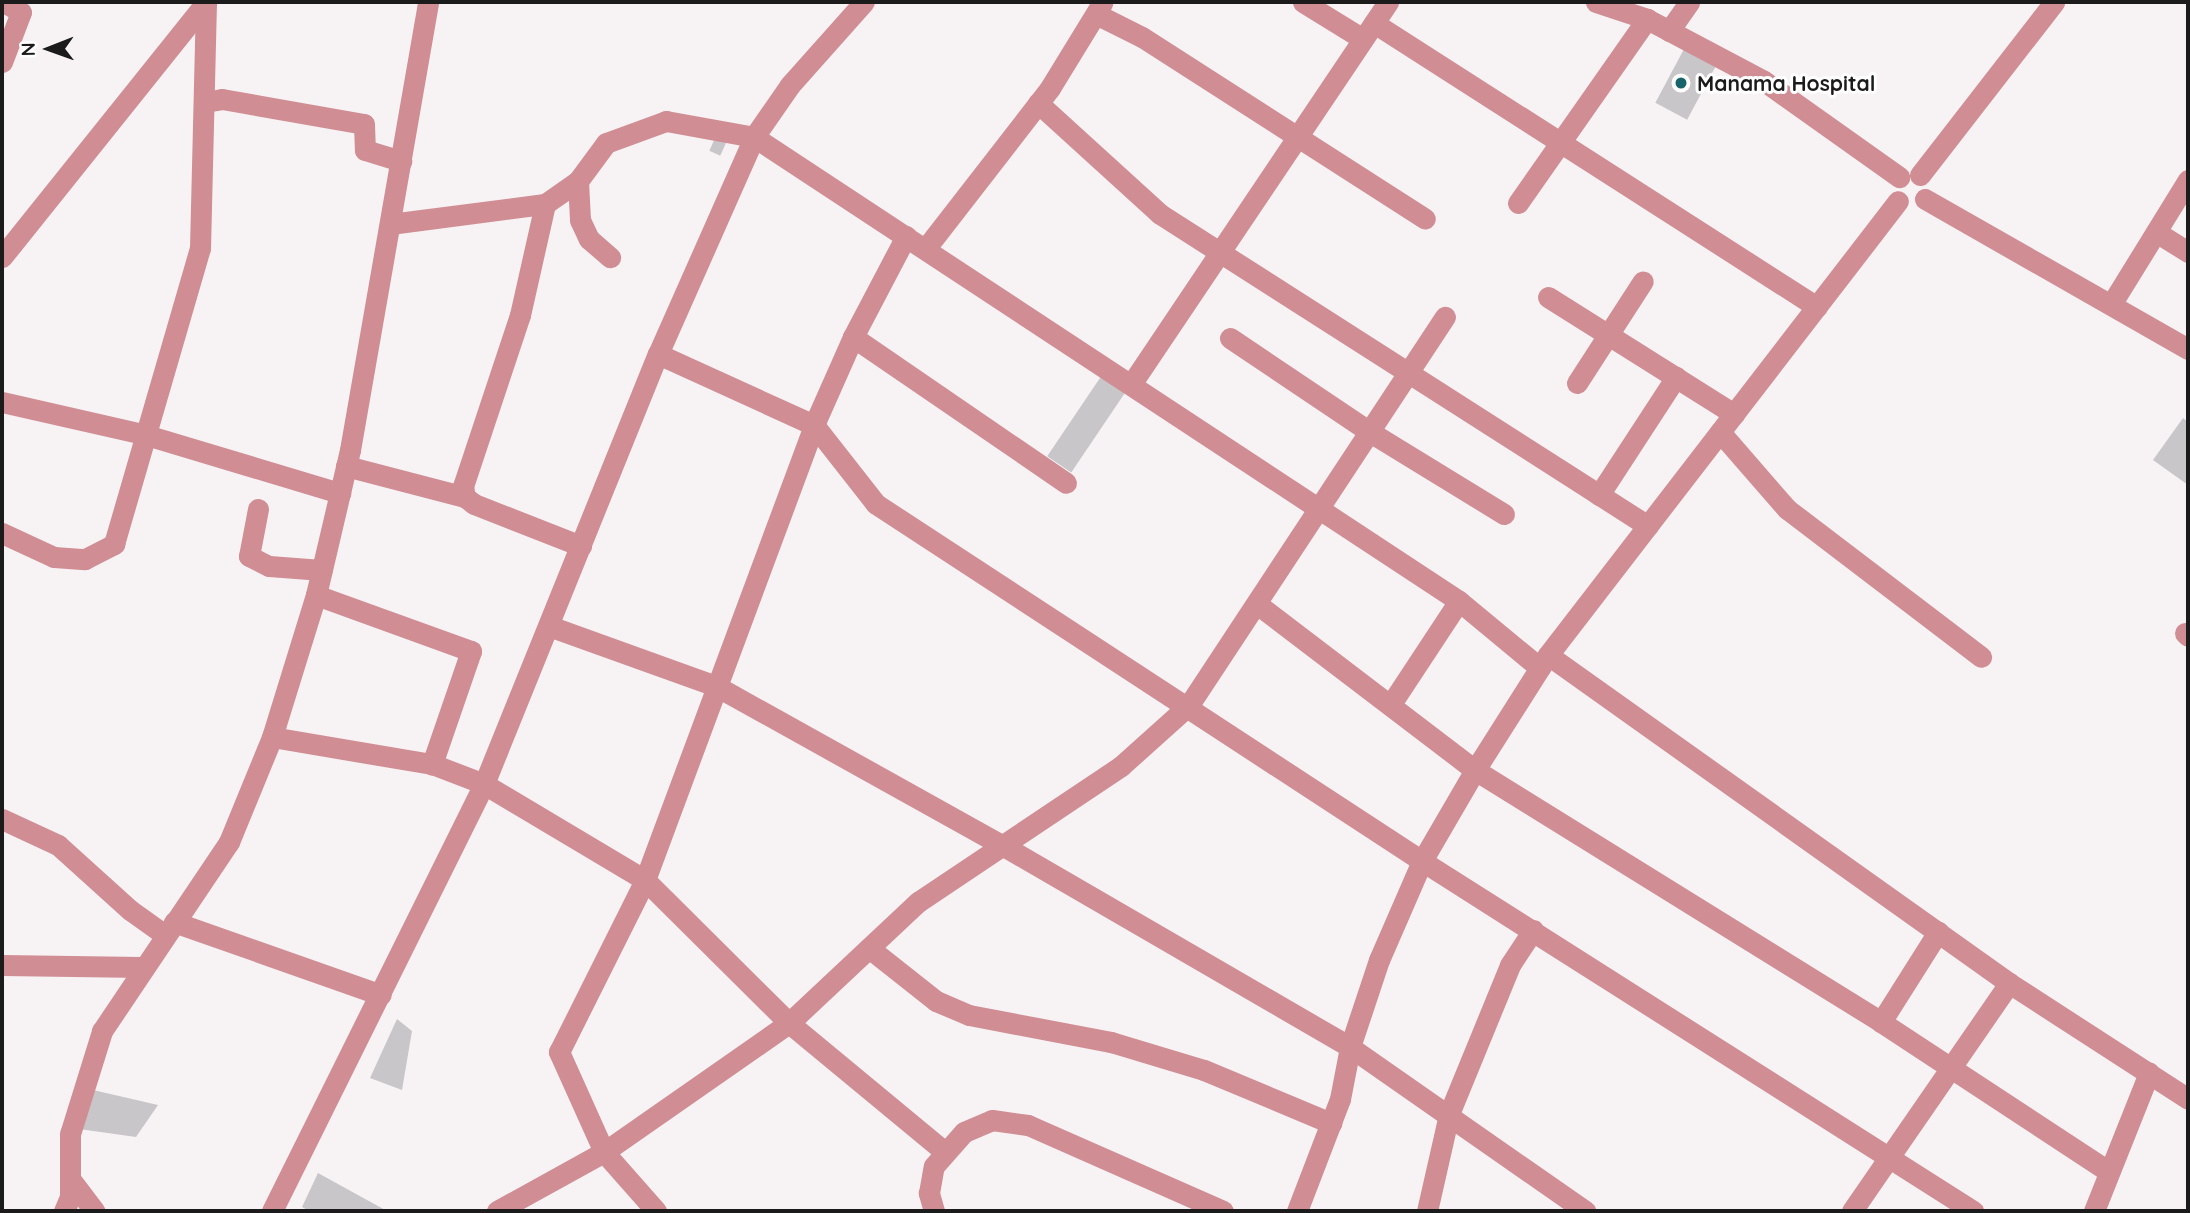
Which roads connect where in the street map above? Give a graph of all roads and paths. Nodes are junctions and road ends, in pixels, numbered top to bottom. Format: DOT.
graph roads {
  1 [pos="4,2"];
  2 [pos="206,2"];
  3 [pos="428,2"];
  4 [pos="864,2"];
  5 [pos="1303,2"];
  6 [pos="1388,2"];
  7 [pos="1596,2"];
  8 [pos="1689,2"];
  9 [pos="2054,2"];
  10 [pos="1100,8"];
  11 [pos="23,11"];
  12 [pos="1647,19"];
  13 [pos="1368,31"];
  14 [pos="1669,31"];
  15 [pos="2,61"];
  16 [pos="205,102"];
  17 [pos="1038,103"];
  18 [pos="754,137"];
  19 [pos="1297,138"];
  20 [pos="1559,140"];
  21 [pos="401,161"];
  22 [pos="1910,176"];
  23 [pos="2188,180"];
  24 [pos="578,181"];
  25 [pos="1925,200"];
  26 [pos="1898,201"];
  27 [pos="1518,203"];
  28 [pos="545,204"];
  29 [pos="1425,219"];
  30 [pos="390,224"];
  31 [pos="2156,232"];
  32 [pos="906,236"];
  33 [pos="926,248"];
  34 [pos="2188,251"];
  35 [pos="1220,252"];
  36 [pos="2,257"];
  37 [pos="610,257"];
  38 [pos="1643,281"];
  39 [pos="1548,297"];
  40 [pos="2112,303"];
  41 [pos="1816,307"];
  42 [pos="1444,317"];
  43 [pos="1608,334"];
  44 [pos="853,337"];
  45 [pos="1230,338"];
  46 [pos="2188,349"];
  47 [pos="658,354"];
  48 [pos="1406,375"];
  49 [pos="1676,377"];
  50 [pos="1132,383"];
  51 [pos="1577,383"];
  52 [pos="2,402"];
  53 [pos="1734,414"];
  54 [pos="814,425"];
  55 [pos="1370,432"];
  56 [pos="1720,432"];
  57 [pos="143,434"];
  58 [pos="346,466"];
  59 [pos="1066,483"];
  60 [pos="340,493"];
  61 [pos="1599,495"];
  62 [pos="465,497"];
  63 [pos="258,509"];
  64 [pos="1319,512"];
  65 [pos="1504,514"];
  66 [pos="1648,526"];
  67 [pos="2,533"];
  68 [pos="581,546"];
  69 [pos="322,570"];
  70 [pos="316,595"];
  71 [pos="1459,601"];
  72 [pos="1257,604"];
  73 [pos="549,626"];
  74 [pos="1981,657"];
  75 [pos="1544,661"];
  76 [pos="716,687"];
  77 [pos="1391,704"];
  78 [pos="1189,705"];
  79 [pos="272,737"];
  80 [pos="432,764"];
  81 [pos="1475,770"];
  82 [pos="484,784"];
  83 [pos="2,819"];
  84 [pos="1000,844"];
  85 [pos="1422,861"];
  86 [pos="645,880"];
  87 [pos="170,929"];
  88 [pos="1533,930"];
  89 [pos="1938,932"];
  90 [pos="869,948"];
  91 [pos="2,965"];
  92 [pos="142,967"];
  93 [pos="2008,983"];
  94 [pos="381,995"];
  95 [pos="1881,1022"];
  96 [pos="789,1023"];
  97 [pos="1350,1047"];
  98 [pos="1948,1070"];
  99 [pos="2149,1073"];
  100 [pos="2188,1099"];
  101 [pos="1449,1114"];
  102 [pos="1331,1123"];
  103 [pos="604,1152"];
  104 [pos="945,1152"];
  105 [pos="1890,1154"];
  106 [pos="2109,1172"];
  107 [pos="71,1180"];
  108 [pos="64,1211"];
  109 [pos="94,1211"];
  110 [pos="272,1211"];
  111 [pos="497,1211"];
  112 [pos="656,1211"];
  113 [pos="934,1211"];
  114 [pos="1223,1211"];
  115 [pos="1297,1211"];
  116 [pos="1427,1211"];
  117 [pos="1585,1211"];
  118 [pos="1853,1211"];
  119 [pos="1973,1211"];
  120 [pos="2094,1211"];
  1 -- 11 [label="street"];
  2 -- 16 [label="street"];
  2 -- 36 [label="street"];
  3 -- 21 [label="street"];
  4 -- 18 [label="street"];
  5 -- 13 [label="street"];
  6 -- 13 [label="street"];
  7 -- 12 [label="street"];
  8 -- 14 [label="street"];
  9 -- 22 [label="street"];
  10 -- 17 [label="street"];
  10 -- 19 [label="street"];
  11 -- 15 [label="street"];
  12 -- 14 [label="street"];
  12 -- 20 [label="street"];
  13 -- 19 [label="street"];
  13 -- 20 [label="street"];
  14 -- 22 [label="street"];
  16 -- 21 [label="street"];
  16 -- 57 [label="street"];
  17 -- 33 [label="street"];
  17 -- 35 [label="street"];
  18 -- 24 [label="street"];
  18 -- 32 [label="street"];
  18 -- 47 [label="street"];
  19 -- 29 [label="street"];
  19 -- 35 [label="street"];
  20 -- 27 [label="street"];
  20 -- 41 [label="street"];
  21 -- 30 [label="street"];
  22 -- 25 [label="street"];
  22 -- 26 [label="street"];
  23 -- 31 [label="street"];
  24 -- 28 [label="street"];
  24 -- 37 [label="street"];
  25 -- 26 [label="street"];
  25 -- 40 [label="street"];
  26 -- 41 [label="street"];
  28 -- 30 [label="street"];
  28 -- 62 [label="street"];
  30 -- 58 [label="street"];
  31 -- 34 [label="street"];
  31 -- 40 [label="street"];
  32 -- 33 [label="street"];
  32 -- 44 [label="street"];
  33 -- 50 [label="street"];
  35 -- 48 [label="street"];
  35 -- 50 [label="street"];
  38 -- 43 [label="street"];
  39 -- 43 [label="street"];
  40 -- 46 [label="street"];
  41 -- 53 [label="street"];
  42 -- 48 [label="street"];
  43 -- 49 [label="street"];
  43 -- 51 [label="street"];
  44 -- 54 [label="street"];
  44 -- 59 [label="street"];
  45 -- 55 [label="street"];
  47 -- 54 [label="street"];
  47 -- 68 [label="street"];
  48 -- 55 [label="street"];
  48 -- 61 [label="street"];
  49 -- 53 [label="street"];
  49 -- 61 [label="street"];
  50 -- 64 [label="street"];
  52 -- 57 [label="street"];
  53 -- 56 [label="street"];
  54 -- 76 [label="street"];
  54 -- 78 [label="street"];
  55 -- 64 [label="street"];
  55 -- 65 [label="street"];
  56 -- 66 [label="street"];
  56 -- 74 [label="street"];
  57 -- 60 [label="street"];
  57 -- 67 [label="street"];
  58 -- 60 [label="street"];
  58 -- 62 [label="street"];
  60 -- 69 [label="street"];
  61 -- 66 [label="street"];
  62 -- 68 [label="street"];
  63 -- 69 [label="street"];
  64 -- 71 [label="street"];
  64 -- 72 [label="street"];
  66 -- 75 [label="street"];
  68 -- 73 [label="street"];
  69 -- 70 [label="street"];
  70 -- 79 [label="street"];
  70 -- 80 [label="street"];
  71 -- 75 [label="street"];
  71 -- 77 [label="street"];
  72 -- 77 [label="street"];
  72 -- 78 [label="street"];
  73 -- 76 [label="street"];
  73 -- 82 [label="street"];
  75 -- 81 [label="street"];
  75 -- 89 [label="street"];
  76 -- 84 [label="street"];
  76 -- 86 [label="street"];
  77 -- 81 [label="street"];
  78 -- 84 [label="street"];
  78 -- 85 [label="street"];
  79 -- 80 [label="street"];
  79 -- 87 [label="street"];
  80 -- 82 [label="street"];
  81 -- 85 [label="street"];
  81 -- 95 [label="street"];
  82 -- 86 [label="street"];
  82 -- 94 [label="street"];
  83 -- 87 [label="street"];
  84 -- 90 [label="street"];
  84 -- 97 [label="street"];
  85 -- 88 [label="street"];
  85 -- 97 [label="street"];
  86 -- 96 [label="street"];
  86 -- 103 [label="street"];
  87 -- 92 [label="street"];
  87 -- 94 [label="street"];
  88 -- 101 [label="street"];
  88 -- 105 [label="street"];
  89 -- 93 [label="street"];
  89 -- 95 [label="street"];
  90 -- 96 [label="street"];
  90 -- 102 [label="street"];
  91 -- 92 [label="street"];
  92 -- 107 [label="street"];
  93 -- 98 [label="street"];
  93 -- 99 [label="street"];
  94 -- 110 [label="street"];
  95 -- 98 [label="street"];
  96 -- 103 [label="street"];
  96 -- 104 [label="street"];
  97 -- 101 [label="street"];
  97 -- 102 [label="street"];
  98 -- 105 [label="street"];
  98 -- 106 [label="street"];
  99 -- 100 [label="street"];
  99 -- 106 [label="street"];
  101 -- 116 [label="street"];
  101 -- 117 [label="street"];
  102 -- 115 [label="street"];
  103 -- 111 [label="street"];
  103 -- 112 [label="street"];
  104 -- 113 [label="street"];
  104 -- 114 [label="street"];
  105 -- 118 [label="street"];
  105 -- 119 [label="street"];
  106 -- 120 [label="street"];
  107 -- 108 [label="street"];
  107 -- 109 [label="street"];
}
